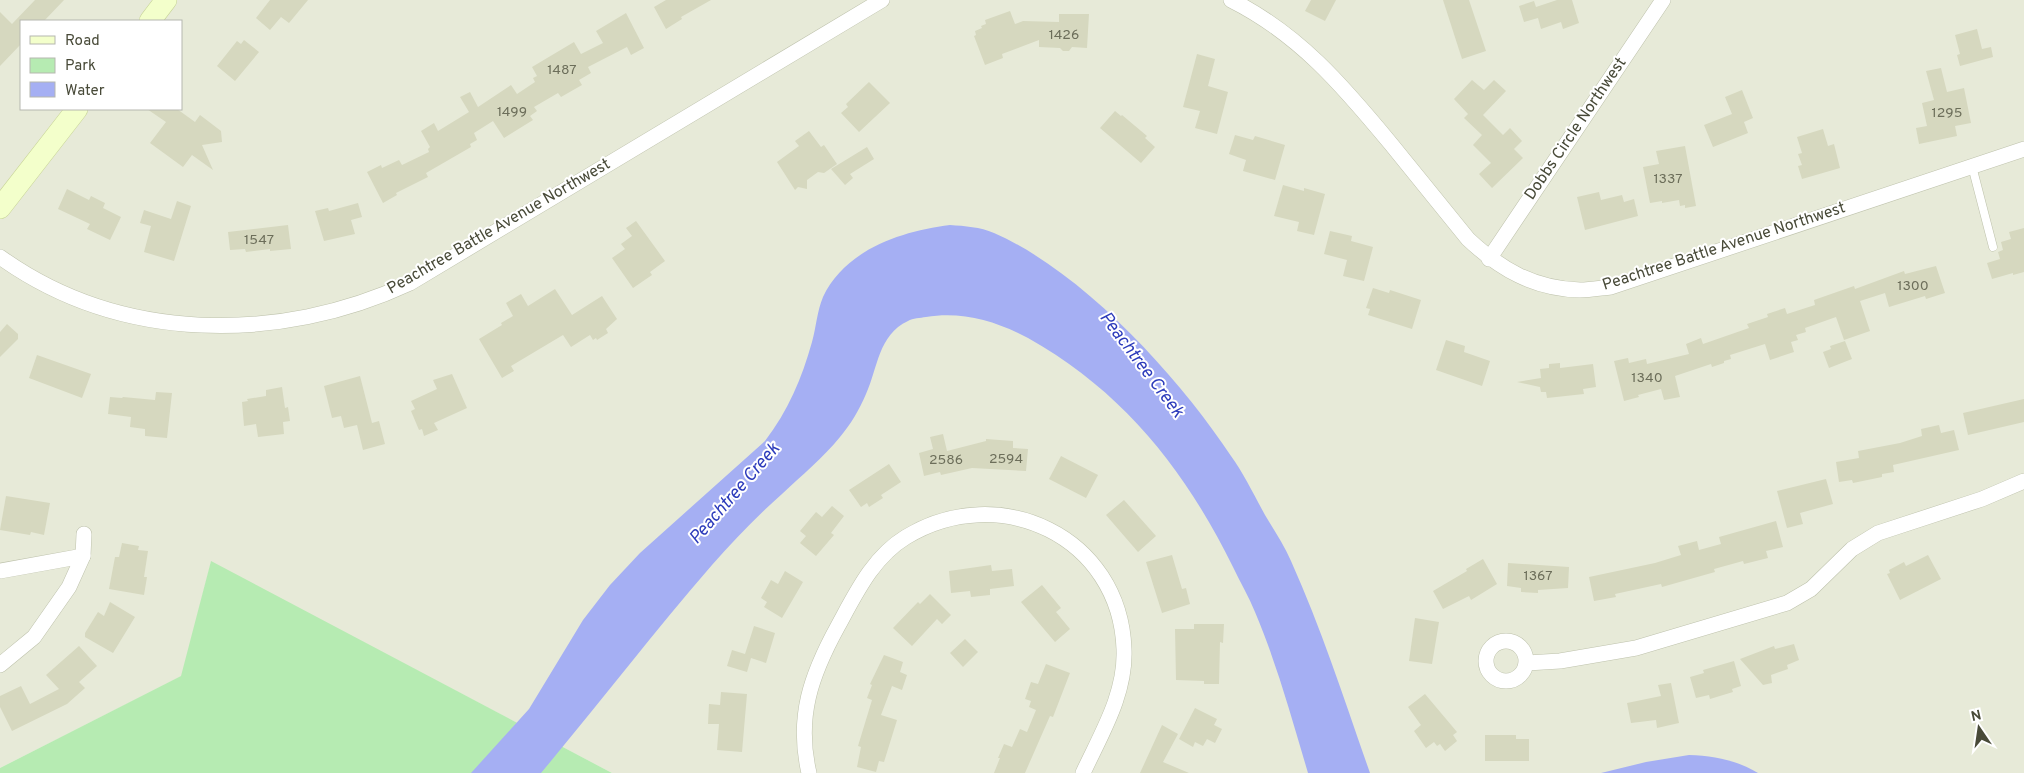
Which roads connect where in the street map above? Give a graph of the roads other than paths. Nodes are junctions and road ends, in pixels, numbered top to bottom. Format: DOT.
graph roads {
  1 [pos="166,0"];
  2 [pos="882,0"];
  3 [pos="1231,0"];
  4 [pos="1663,0"];
  5 [pos="1248,4"];
  6 [pos="151,20"];
  7 [pos="76,110"];
  8 [pos="2024,149"];
  9 [pos="1972,166"];
  10 [pos="0,208"];
  11 [pos="1993,247"];
  12 [pos="0,257"];
  13 [pos="1489,259"];
  14 [pos="2024,481"];
  15 [pos="84,534"];
  16 [pos="83,556"];
  17 [pos="0,571"];
  18 [pos="1527,663"];
  19 [pos="0,665"];
  20 [pos="809,773"];
  21 [pos="1083,773"];
  1 -- 6 [label="street"];
  2 -- 12 [label="street, Peachtree Battle Avenue Northwest"];
  3 -- 5 [label="street, Peachtree Battle Avenue Northwest"];
  4 -- 13 [label="street, Dobbs Circle Northwest"];
  5 -- 13 [label="street, Peachtree Battle Avenue Northwest"];
  7 -- 10 [label="street"];
  8 -- 9 [label="street, Peachtree Battle Avenue Northwest"];
  9 -- 11 [label="lane"];
  9 -- 13 [label="street, Peachtree Battle Avenue Northwest"];
  14 -- 18 [label="street"];
  15 -- 16 [label="street"];
  16 -- 17 [label="street"];
  16 -- 19 [label="street"];
  20 -- 21 [label="street"];
}
